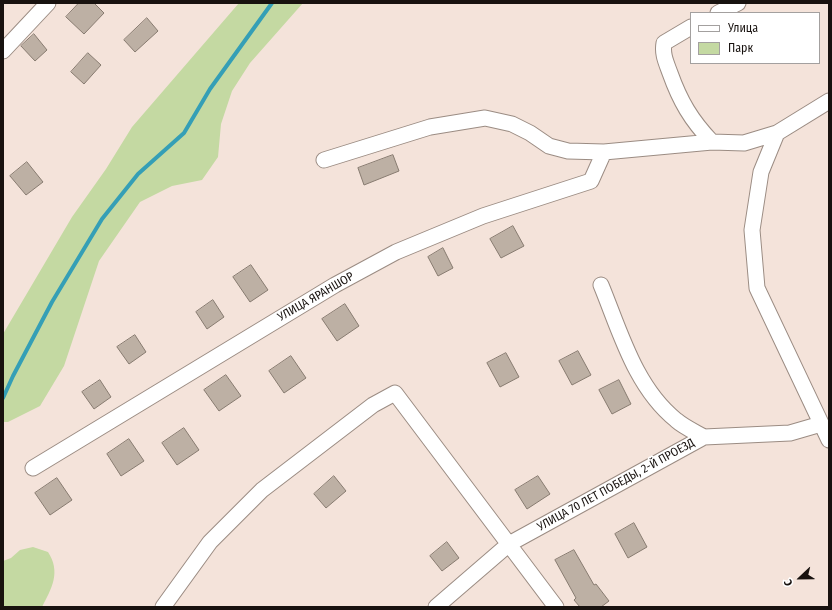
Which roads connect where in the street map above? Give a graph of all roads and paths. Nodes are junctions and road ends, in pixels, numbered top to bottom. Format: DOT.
graph roads {
  1 [pos="48,3"];
  2 [pos="738,3"];
  3 [pos="720,12"];
  4 [pos="690,28"];
  5 [pos="3,51"];
  6 [pos="829,101"];
  7 [pos="777,133"];
  8 [pos="712,142"];
  9 [pos="604,152"];
  10 [pos="324,160"];
  11 [pos="600,285"];
  12 [pos="821,424"];
  13 [pos="704,437"];
  14 [pos="829,440"];
  15 [pos="33,468"];
  16 [pos="509,544"];
  17 [pos="164,607"];
  18 [pos="436,607"];
  19 [pos="556,607"];
  1 -- 5 [label="street"];
  2 -- 3 [label="street"];
  4 -- 8 [label="street"];
  6 -- 7 [label="street"];
  7 -- 8 [label="street"];
  7 -- 12 [label="street"];
  8 -- 9 [label="street"];
  9 -- 10 [label="street"];
  9 -- 15 [label="street, УЛИЦА ЯРАНШОР"];
  11 -- 13 [label="street"];
  12 -- 13 [label="street, УЛИЦА 70 ЛЕТ ПОБЕДЫ, 2-Й ПРОЕЗД"];
  12 -- 14 [label="street"];
  13 -- 16 [label="street, УЛИЦА 70 ЛЕТ ПОБЕДЫ, 2-Й ПРОЕЗД"];
  16 -- 17 [label="street"];
  16 -- 18 [label="street, УЛИЦА 70 ЛЕТ ПОБЕДЫ, 2-Й ПРОЕЗД"];
  16 -- 19 [label="street"];
}
